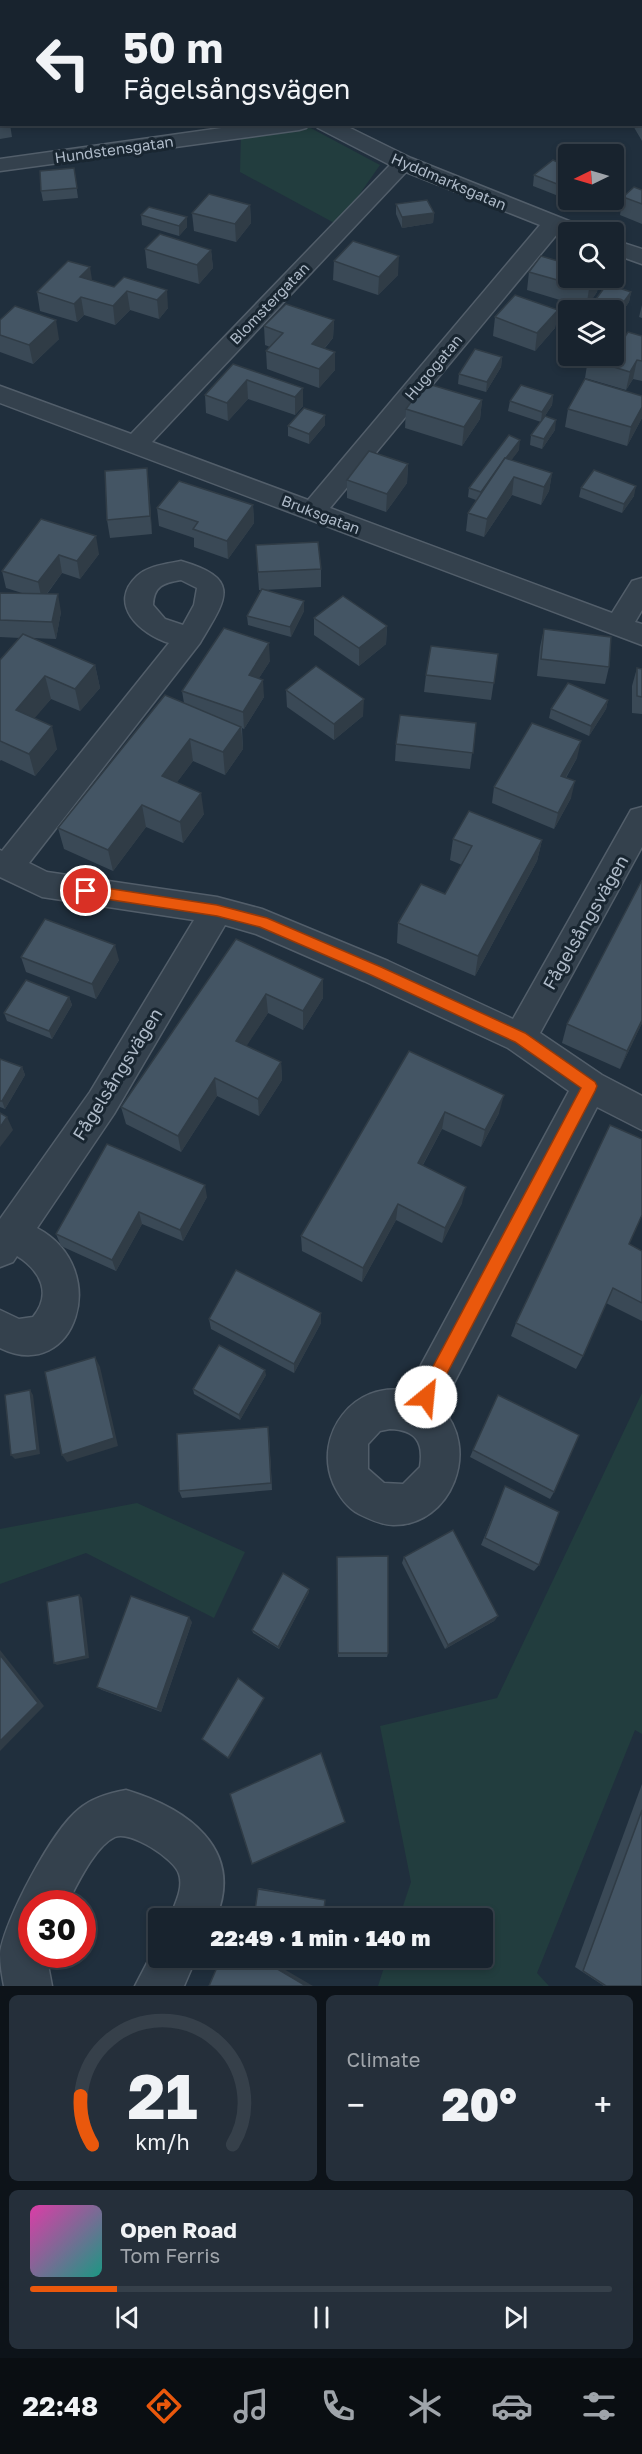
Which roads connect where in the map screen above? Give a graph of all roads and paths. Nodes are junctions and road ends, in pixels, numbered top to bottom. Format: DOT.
graph roads {
  1 [pos="284,126"];
  2 [pos="329,126"];
  3 [pos="403,163"];
  4 [pos="0,165"];
  5 [pos="553,224"];
  6 [pos="558,226"];
  7 [pos="624,251"];
  8 [pos="642,257"];
  9 [pos="0,394"];
  10 [pos="135,444"];
  11 [pos="313,511"];
  12 [pos="642,588"];
  13 [pos="630,630"];
  14 [pos="190,636"];
  15 [pos="639,833"];
  16 [pos="4,865"];
  17 [pos="217,910"];
  18 [pos="520,1038"];
  19 [pos="590,1086"];
  20 [pos="642,1114"];
  21 [pos="5,1241"];
  22 [pos="0,1329"];
  23 [pos="417,1413"];
  24 [pos="50,1890"];
  25 [pos="197,1908"];
  26 [pos="24,1968"];
  27 [pos="168,1968"];
  28 [pos="28,1986"];
  29 [pos="159,1986"];
  1 -- 4 [label="street, Hundstensgatan"];
  2 -- 3 [label="street, Hyddmarksgatan"];
  3 -- 5 [label="street, Hyddmarksgatan"];
  3 -- 10 [label="street, Blomstergatan"];
  5 -- 6 [label="street, Hyddmarksgatan"];
  5 -- 11 [label="street, Hugogatan"];
  7 -- 8 [label="street"];
  9 -- 10 [label="street, Bruksgatan"];
  10 -- 11 [label="street, Bruksgatan"];
  11 -- 13 [label="street, Bruksgatan"];
  12 -- 13 [label="street"];
  14 -- 16 [label="street"];
  15 -- 18 [label="street, Fågelsångsvägen"];
  16 -- 17 [label="street"];
  17 -- 18 [label="street"];
  17 -- 21 [label="street, Fågelsångsvägen"];
  18 -- 19 [label="street"];
  19 -- 20 [label="street"];
  19 -- 23 [label="street"];
  21 -- 22 [label="street, Fågelsångsvägen"];
  24 -- 25 [label="street"];
  26 -- 28 [label="street"];
  27 -- 29 [label="street"];
}
